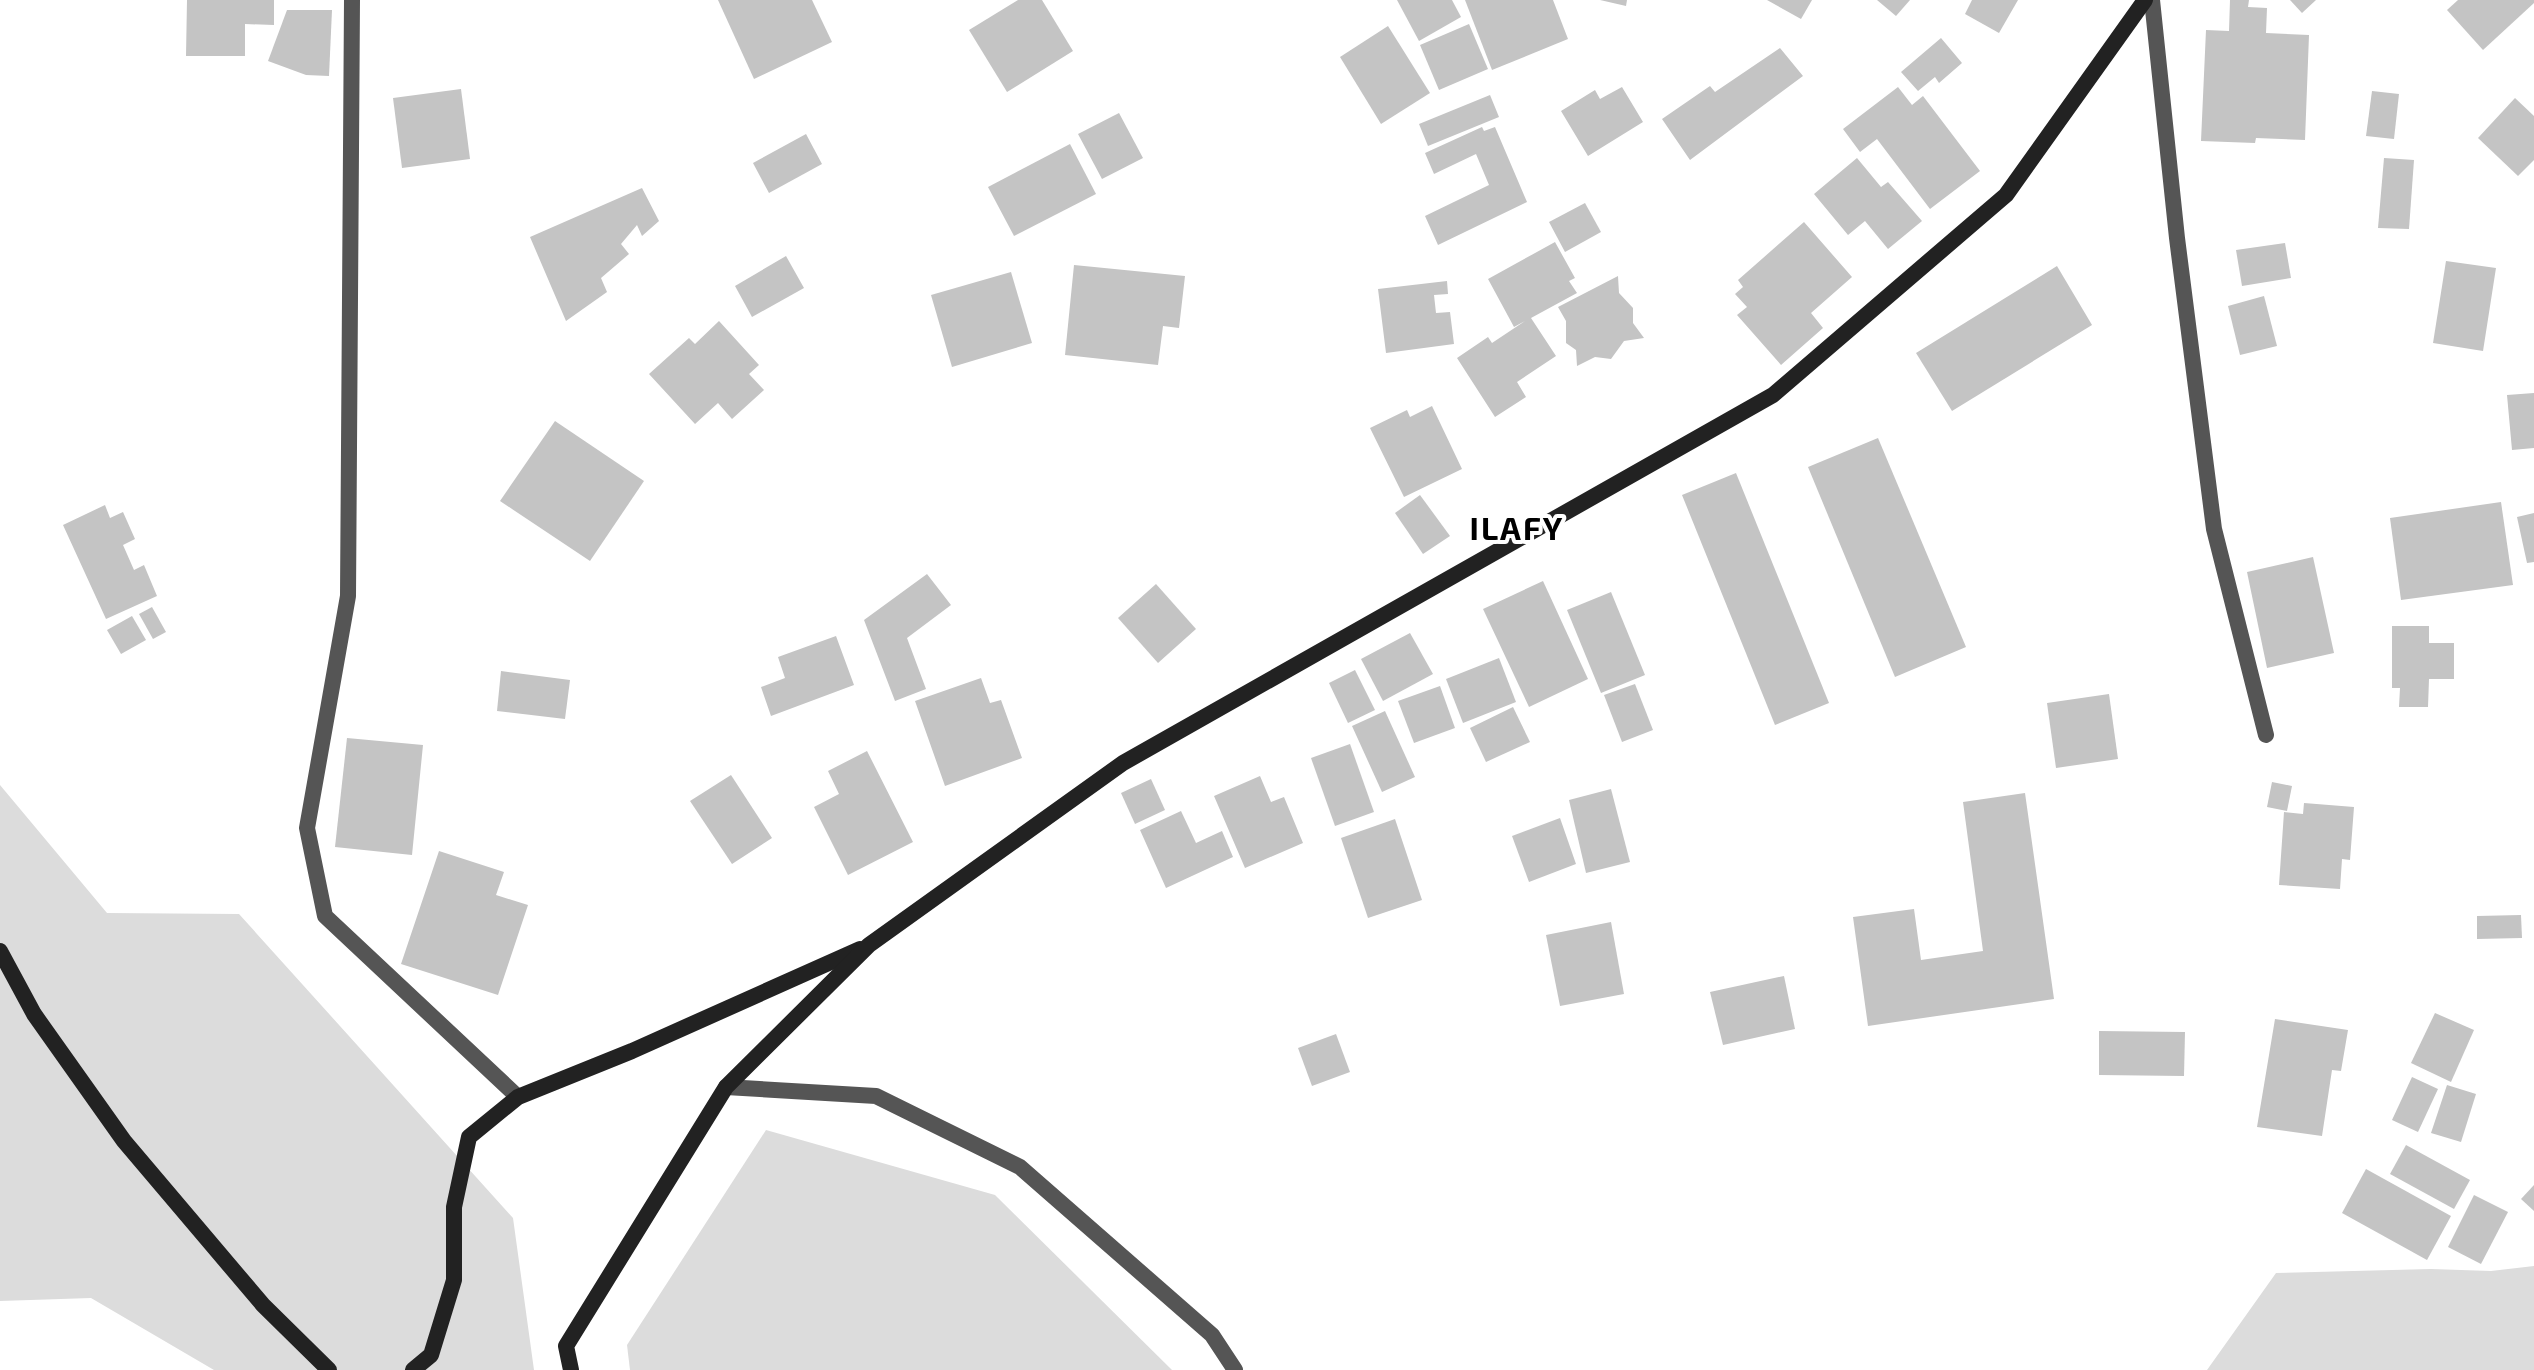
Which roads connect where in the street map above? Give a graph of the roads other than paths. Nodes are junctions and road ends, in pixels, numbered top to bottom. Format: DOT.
graph roads {
  1 [pos="352,0"];
  2 [pos="2145,0"];
  3 [pos="2152,0"];
  4 [pos="2266,735"];
  5 [pos="869,945"];
  6 [pos="0,951"];
  7 [pos="726,1087"];
  8 [pos="518,1097"];
  9 [pos="329,1370"];
  10 [pos="413,1370"];
  11 [pos="571,1370"];
  12 [pos="1235,1370"];
  1 -- 8 [label="street"];
  2 -- 5 [label="street"];
  3 -- 4 [label="street"];
  5 -- 7 [label="street"];
  5 -- 8 [label="street"];
  6 -- 9 [label="street"];
  7 -- 11 [label="street"];
  7 -- 12 [label="street"];
  8 -- 10 [label="street"];
}
